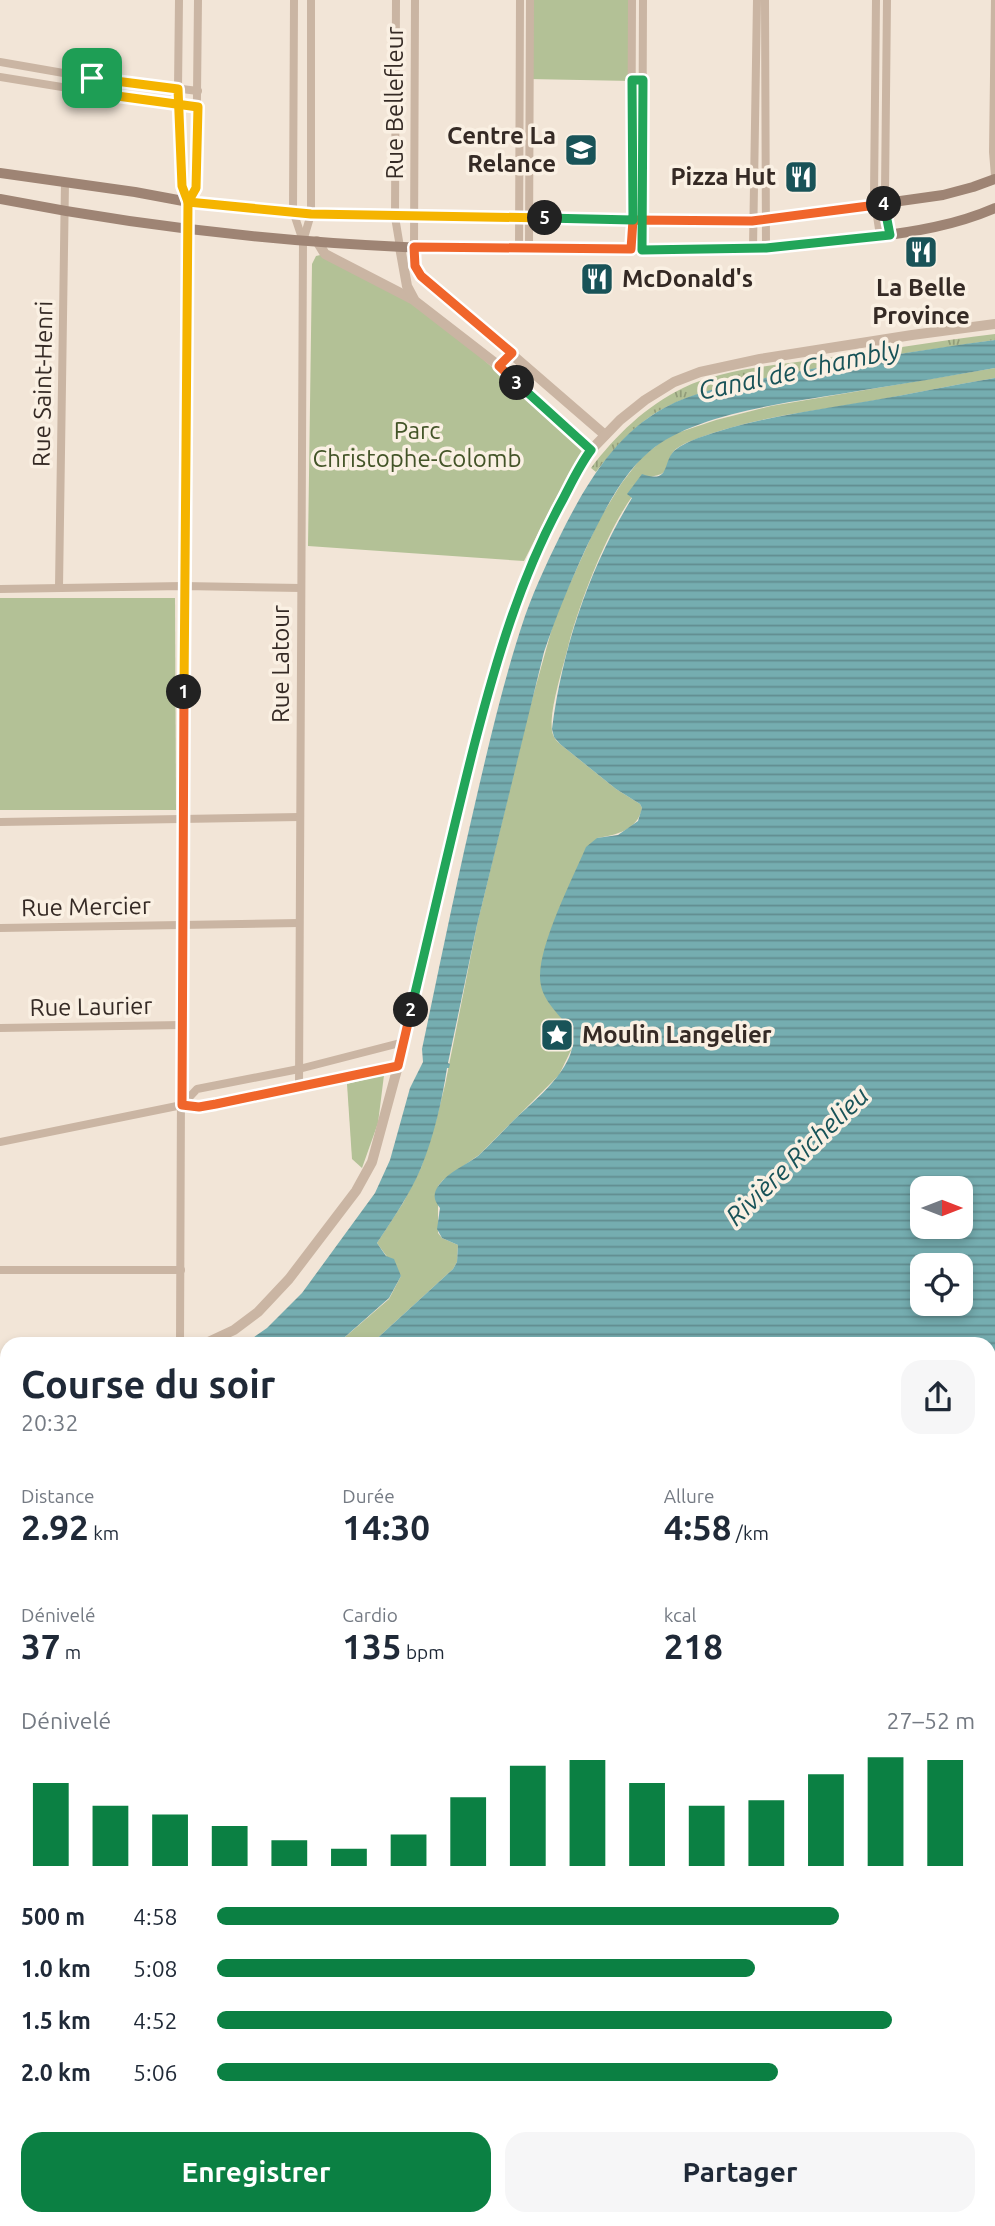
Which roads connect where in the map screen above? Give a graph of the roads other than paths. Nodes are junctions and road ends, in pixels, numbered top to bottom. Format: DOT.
graph roads {
  1 [pos="179,0"];
  2 [pos="198,0"];
  3 [pos="294,0"];
  4 [pos="311,0"];
  5 [pos="396,0"];
  6 [pos="415,0"];
  7 [pos="520,0"];
  8 [pos="530,0"];
  9 [pos="632,0"];
  10 [pos="643,0"];
  11 [pos="757,0"];
  12 [pos="765,0"];
  13 [pos="876,0"];
  14 [pos="887,0"];
  15 [pos="995,0"];
  16 [pos="995,29"];
  17 [pos="311,32"];
  18 [pos="294,33"];
  19 [pos="995,42"];
  20 [pos="876,54"];
  21 [pos="886,54"];
  22 [pos="1,66"];
  23 [pos="0,78"];
  24 [pos="92,78"];
  25 [pos="632,80"];
  26 [pos="643,80"];
  27 [pos="525,88"];
  28 [pos="178,89"];
  29 [pos="198,91"];
  30 [pos="88,92"];
  31 [pos="179,106"];
  32 [pos="198,107"];
  33 [pos="760,112"];
  34 [pos="311,117"];
  35 [pos="293,118"];
  36 [pos="293,167"];
  37 [pos="311,167"];
  38 [pos="0,173"];
  39 [pos="995,178"];
  40 [pos="65,183"];
  41 [pos="0,199"];
  42 [pos="188,202"];
  43 [pos="880,205"];
  44 [pos="995,208"];
  45 [pos="293,211"];
  46 [pos="65,212"];
  47 [pos="311,214"];
  48 [pos="395,217"];
  49 [pos="415,217"];
  50 [pos="525,218"];
  51 [pos="638,220"];
  52 [pos="765,220"];
  53 [pos="752,221"];
  54 [pos="188,230"];
  55 [pos="885,236"];
  56 [pos="303,241"];
  57 [pos="317,241"];
  58 [pos="400,247"];
  59 [pos="414,247"];
  60 [pos="753,248"];
  61 [pos="766,248"];
  62 [pos="524,249"];
  63 [pos="637,250"];
  64 [pos="415,300"];
  65 [pos="995,324"];
  66 [pos="512,353"];
  67 [pos="499,366"];
  68 [pos="605,435"];
  69 [pos="591,450"];
  70 [pos="183,586"];
  71 [pos="59,587"];
  72 [pos="301,588"];
  73 [pos="0,589"];
  74 [pos="300,817"];
  75 [pos="184,819"];
  76 [pos="0,822"];
  77 [pos="299,923"];
  78 [pos="183,925"];
  79 [pos="0,928"];
  80 [pos="182,1024"];
  81 [pos="0,1028"];
  82 [pos="404,1042"];
  83 [pos="398,1066"];
  84 [pos="299,1069"];
  85 [pos="299,1088"];
  86 [pos="182,1105"];
  87 [pos="0,1142"];
  88 [pos="0,1270"];
  89 [pos="181,1270"];
  90 [pos="180,1337"];
  91 [pos="219,1337"];
  1 -- 28 [label="street"];
  2 -- 29 [label="street"];
  3 -- 18 [label="street, Rue Latour"];
  4 -- 17 [label="street, Rue Latour"];
  5 -- 48 [label="street, Rue Bellefleur"];
  6 -- 49 [label="street, Rue Bellefleur"];
  7 -- 27 [label="street"];
  8 -- 27 [label="street"];
  9 -- 25 [label="street"];
  10 -- 26 [label="street"];
  11 -- 33 [label="street"];
  12 -- 33 [label="street"];
  13 -- 20 [label="street"];
  14 -- 21 [label="street"];
  15 -- 16 [label="street"];
  16 -- 19 [label="street"];
  17 -- 18 [label="street"];
  17 -- 34 [label="street, Rue Latour"];
  18 -- 35 [label="street, Rue Latour"];
  19 -- 39 [label="street"];
  20 -- 21 [label="street"];
  20 -- 43 [label="street"];
  21 -- 43 [label="street"];
  22 -- 24 [label="street"];
  23 -- 30 [label="street"];
  24 -- 28 [label="street"];
  24 -- 30 [label="street"];
  25 -- 26 [label="street"];
  25 -- 51 [label="street"];
  26 -- 51 [label="street"];
  27 -- 50 [label="street"];
  28 -- 29 [label="street"];
  28 -- 31 [label="street"];
  29 -- 32 [label="street"];
  30 -- 31 [label="street"];
  31 -- 32 [label="street"];
  31 -- 42 [label="street"];
  32 -- 42 [label="street"];
  33 -- 52 [label="street"];
  33 -- 53 [label="street"];
  34 -- 35 [label="street"];
  34 -- 37 [label="street, Rue Latour"];
  35 -- 36 [label="street, Rue Latour"];
  36 -- 37 [label="street"];
  36 -- 45 [label="street, Rue Latour"];
  37 -- 47 [label="street, Rue Latour"];
  38 -- 40 [label="main road"];
  39 -- 43 [label="main road"];
  40 -- 42 [label="main road"];
  40 -- 46 [label="street, Rue Saint-Henri"];
  41 -- 46 [label="main road"];
  42 -- 45 [label="main road"];
  42 -- 54 [label="street"];
  43 -- 52 [label="main road"];
  43 -- 55 [label="street"];
  44 -- 55 [label="main road"];
  45 -- 47 [label="main road"];
  45 -- 56 [label="street, Rue Latour"];
  46 -- 54 [label="main road"];
  46 -- 71 [label="street, Rue Saint-Henri"];
  47 -- 48 [label="main road"];
  47 -- 56 [label="street, Rue Latour"];
  48 -- 49 [label="main road"];
  48 -- 58 [label="street, Rue Bellefleur"];
  49 -- 50 [label="main road"];
  49 -- 59 [label="street, Rue Bellefleur"];
  50 -- 51 [label="main road"];
  50 -- 62 [label="street"];
  51 -- 53 [label="main road"];
  51 -- 63 [label="street"];
  52 -- 53 [label="main road"];
  52 -- 61 [label="street"];
  53 -- 60 [label="street"];
  54 -- 56 [label="main road"];
  54 -- 70 [label="street"];
  55 -- 61 [label="main road"];
  56 -- 57 [label="main road"];
  56 -- 72 [label="street, Rue Latour"];
  57 -- 58 [label="main road"];
  57 -- 64 [label="street"];
  58 -- 59 [label="main road"];
  58 -- 64 [label="street"];
  59 -- 62 [label="main road"];
  59 -- 66 [label="street"];
  60 -- 61 [label="main road"];
  60 -- 63 [label="main road"];
  62 -- 63 [label="main road"];
  64 -- 67 [label="street"];
  65 -- 68 [label="street"];
  66 -- 67 [label="street"];
  66 -- 68 [label="street"];
  67 -- 69 [label="street"];
  68 -- 69 [label="street"];
  69 -- 82 [label="street"];
  70 -- 71 [label="street"];
  70 -- 72 [label="street"];
  70 -- 75 [label="street"];
  71 -- 73 [label="street"];
  72 -- 74 [label="street, Rue Latour"];
  74 -- 75 [label="street"];
  74 -- 77 [label="street, Rue Latour"];
  75 -- 76 [label="street"];
  75 -- 78 [label="street"];
  77 -- 78 [label="street, Rue Mercier"];
  77 -- 84 [label="street, Rue Latour"];
  78 -- 79 [label="street, Rue Mercier"];
  78 -- 80 [label="street"];
  80 -- 81 [label="street, Rue Laurier"];
  80 -- 86 [label="street"];
  82 -- 83 [label="street"];
  82 -- 84 [label="street"];
  83 -- 85 [label="street"];
  83 -- 91 [label="street"];
  84 -- 85 [label="street, Rue Latour"];
  84 -- 86 [label="street"];
  85 -- 86 [label="street"];
  86 -- 87 [label="street"];
  86 -- 89 [label="street"];
  88 -- 89 [label="street"];
  89 -- 90 [label="street"];
}
